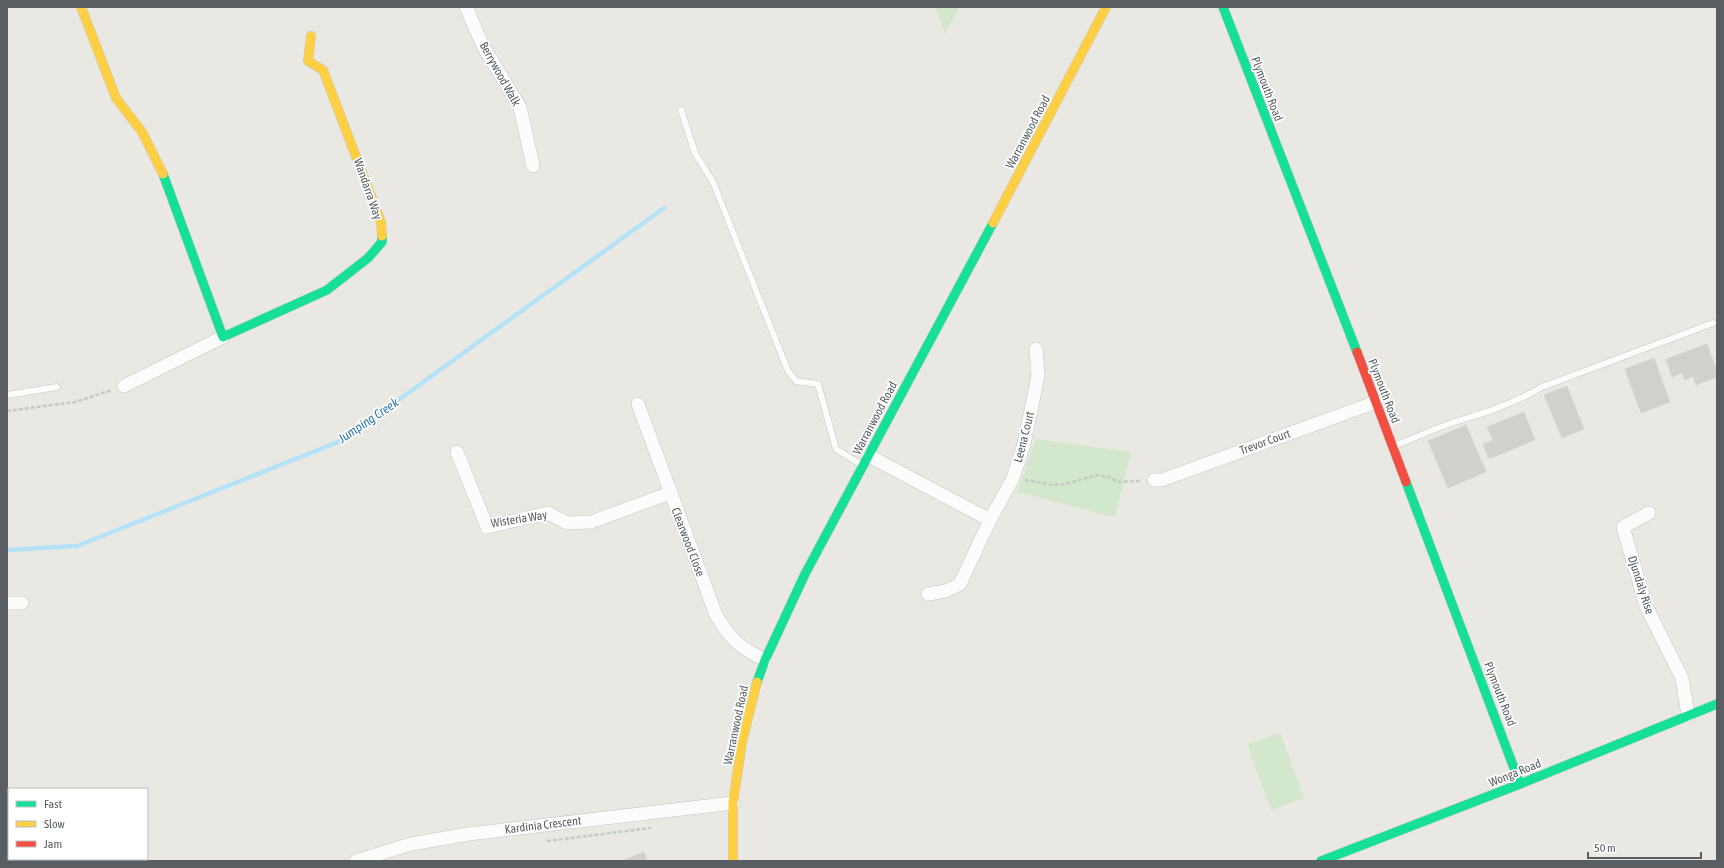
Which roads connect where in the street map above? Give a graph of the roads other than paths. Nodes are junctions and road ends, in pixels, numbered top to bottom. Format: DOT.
graph roads {
  1 [pos="81,7"];
  2 [pos="466,7"];
  3 [pos="1106,7"];
  4 [pos="1222,7"];
  5 [pos="311,36"];
  6 [pos="681,110"];
  7 [pos="533,166"];
  8 [pos="1713,323"];
  9 [pos="223,337"];
  10 [pos="1036,349"];
  11 [pos="124,386"];
  12 [pos="57,387"];
  13 [pos="7,395"];
  14 [pos="1376,402"];
  15 [pos="638,404"];
  16 [pos="1393,446"];
  17 [pos="457,452"];
  18 [pos="866,461"];
  19 [pos="1154,480"];
  20 [pos="670,493"];
  21 [pos="1649,514"];
  22 [pos="990,520"];
  23 [pos="928,594"];
  24 [pos="7,603"];
  25 [pos="22,603"];
  26 [pos="765,660"];
  27 [pos="1717,704"];
  28 [pos="1688,715"];
  29 [pos="1520,784"];
  30 [pos="733,803"];
  31 [pos="356,861"];
  32 [pos="733,861"];
  33 [pos="1321,861"];
  1 -- 9 [label="street"];
  2 -- 7 [label="street, Berrywood Walk"];
  3 -- 18 [label="street, Warranwood Road"];
  4 -- 14 [label="street, Plymouth Road"];
  5 -- 9 [label="street, Wandarra Way"];
  6 -- 18 [label="lane"];
  8 -- 16 [label="lane"];
  9 -- 11 [label="street, Wandarra Way"];
  10 -- 22 [label="street, Leena Court"];
  12 -- 13 [label="lane"];
  14 -- 16 [label="street, Plymouth Road"];
  14 -- 19 [label="street, Trevor Court"];
  15 -- 20 [label="street, Clearwood Close"];
  16 -- 29 [label="street, Plymouth Road"];
  17 -- 20 [label="street, Wisteria Way"];
  18 -- 22 [label="street"];
  18 -- 26 [label="street, Warranwood Road"];
  20 -- 26 [label="street, Clearwood Close"];
  21 -- 28 [label="street, Djundaly Rise"];
  22 -- 23 [label="street, Leena Court"];
  24 -- 25 [label="street"];
  26 -- 30 [label="street, Warranwood Road"];
  27 -- 28 [label="street, Wonga Road"];
  28 -- 29 [label="street, Wonga Road"];
  29 -- 33 [label="street, Wonga Road"];
  30 -- 31 [label="street, Kardinia Crescent"];
  30 -- 32 [label="street, Warranwood Road"];
}
